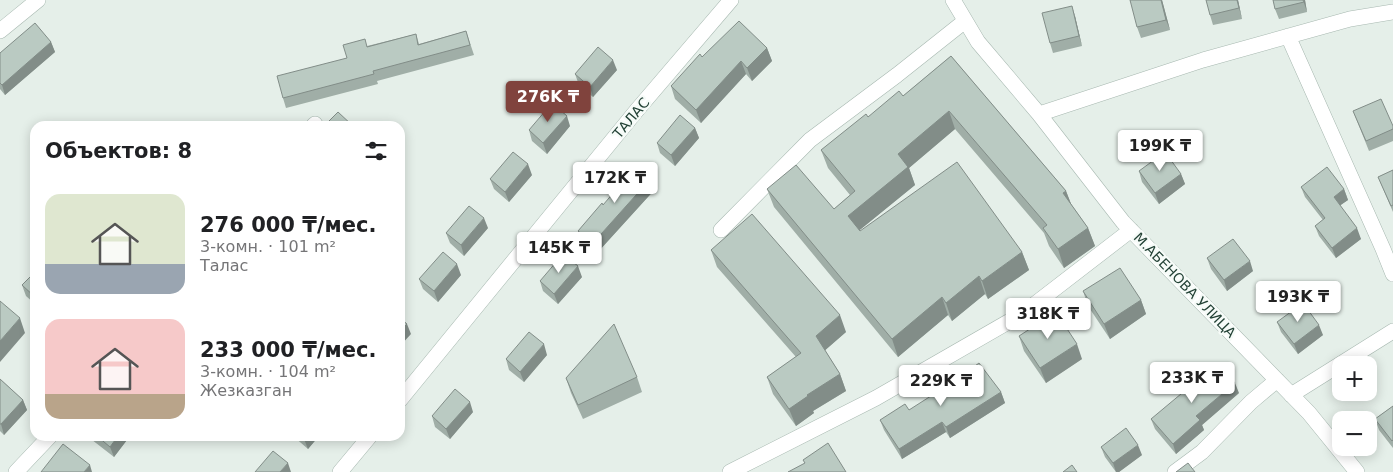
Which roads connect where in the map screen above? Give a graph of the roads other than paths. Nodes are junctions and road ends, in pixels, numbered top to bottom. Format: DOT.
graph roads {
  1 [pos="38,0"];
  2 [pos="731,0"];
  3 [pos="955,1"];
  4 [pos="1393,12"];
  5 [pos="965,21"];
  6 [pos="0,31"];
  7 [pos="1288,36"];
  8 [pos="1039,114"];
  9 [pos="721,230"];
  10 [pos="1131,230"];
  11 [pos="1393,274"];
  12 [pos="1393,331"];
  13 [pos="1277,380"];
  14 [pos="405,394"];
  15 [pos="1291,395"];
  16 [pos="45,441"];
  17 [pos="366,441"];
  18 [pos="16,472"];
  19 [pos="340,472"];
  20 [pos="730,472"];
  21 [pos="1175,472"];
  22 [pos="1357,472"];
  1 -- 6 [label="street"];
  2 -- 14 [label="street, ТАЛАС"];
  3 -- 5 [label="street, М.АБЕНОВА УЛИЦА"];
  4 -- 7 [label="street"];
  5 -- 8 [label="street, М.АБЕНОВА УЛИЦА"];
  5 -- 9 [label="street"];
  7 -- 8 [label="street"];
  7 -- 11 [label="street"];
  8 -- 10 [label="street, М.АБЕНОВА УЛИЦА"];
  10 -- 13 [label="street, М.АБЕНОВА УЛИЦА"];
  10 -- 20 [label="street"];
  12 -- 15 [label="street"];
  13 -- 15 [label="street, М.АБЕНОВА УЛИЦА"];
  13 -- 21 [label="street"];
  15 -- 22 [label="street, М.АБЕНОВА УЛИЦА"];
  16 -- 18 [label="street"];
  17 -- 19 [label="street"];
}
